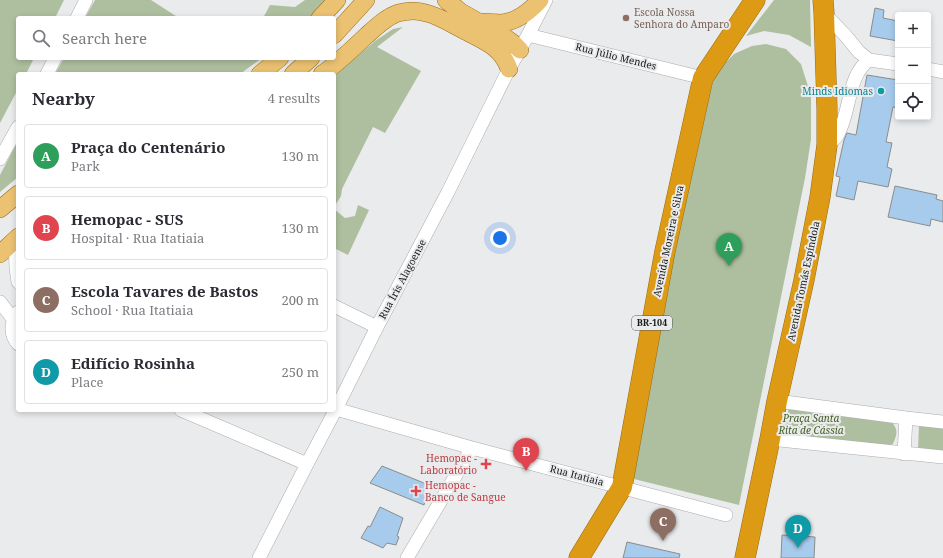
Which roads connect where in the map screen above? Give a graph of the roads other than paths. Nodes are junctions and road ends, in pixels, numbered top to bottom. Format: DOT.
graph roads {
  1 [pos="86,0"];
  2 [pos="337,0"];
  3 [pos="366,0"];
  4 [pos="446,0"];
  5 [pos="540,0"];
  6 [pos="546,0"];
  7 [pos="755,0"];
  8 [pos="824,7"];
  9 [pos="78,16"];
  10 [pos="322,16"];
  11 [pos="480,22"];
  12 [pos="336,33"];
  13 [pos="528,35"];
  14 [pos="520,50"];
  15 [pos="54,60"];
  16 [pos="278,60"];
  17 [pos="309,60"];
  18 [pos="870,60"];
  19 [pos="895,64"];
  20 [pos="509,69"];
  21 [pos="931,70"];
  22 [pos="48,72"];
  23 [pos="262,72"];
  24 [pos="295,72"];
  25 [pos="325,72"];
  26 [pos="943,72"];
  27 [pos="703,78"];
  28 [pos="16,131"];
  29 [pos="827,145"];
  30 [pos="0,159"];
  31 [pos="16,196"];
  32 [pos="0,209"];
  33 [pos="16,238"];
  34 [pos="0,254"];
  35 [pos="16,268"];
  36 [pos="0,302"];
  37 [pos="336,307"];
  38 [pos="16,315"];
  39 [pos="377,327"];
  40 [pos="16,341"];
  41 [pos="777,401"];
  42 [pos="336,409"];
  43 [pos="186,412"];
  44 [pos="334,412"];
  45 [pos="906,418"];
  46 [pos="943,422"];
  47 [pos="770,439"];
  48 [pos="472,448"];
  49 [pos="904,454"];
  50 [pos="943,457"];
  51 [pos="307,464"];
  52 [pos="622,487"];
  53 [pos="726,515"];
  54 [pos="259,558"];
  55 [pos="407,558"];
  56 [pos="579,558"];
  57 [pos="745,558"];
  1 -- 9 [label="street"];
  2 -- 10 [label="main road"];
  3 -- 12 [label="main road"];
  4 -- 11 [label="main road"];
  5 -- 11 [label="main road"];
  6 -- 13 [label="street, Rua Íris Alagoense"];
  7 -- 27 [label="highway, Avenida Moreira e Silva / BR-104"];
  8 -- 18 [label="street"];
  8 -- 29 [label="highway, Avenida Tomás Espíndola"];
  11 -- 14 [label="main road"];
  13 -- 14 [label="street, Rua Íris Alagoense"];
  13 -- 27 [label="street, Rua Júlio Mendes"];
  14 -- 20 [label="street, Rua Íris Alagoense"];
  15 -- 22 [label="street"];
  16 -- 23 [label="main road"];
  17 -- 24 [label="main road"];
  18 -- 19 [label="street"];
  18 -- 29 [label="street"];
  20 -- 25 [label="main road"];
  20 -- 39 [label="street, Rua Íris Alagoense"];
  21 -- 26 [label="street"];
  27 -- 52 [label="highway, Avenida Moreira e Silva / BR-104"];
  28 -- 30 [label="street"];
  29 -- 41 [label="highway, Avenida Tomás Espíndola"];
  31 -- 32 [label="main road"];
  33 -- 34 [label="main road"];
  33 -- 35 [label="street"];
  36 -- 38 [label="street"];
  37 -- 39 [label="street"];
  38 -- 40 [label="street"];
  39 -- 42 [label="street, Rua Íris Alagoense"];
  41 -- 45 [label="street"];
  41 -- 47 [label="highway, Avenida Tomás Espíndola"];
  42 -- 48 [label="street, Rua Itatiaia"];
  43 -- 51 [label="street"];
  44 -- 51 [label="street, Rua Íris Alagoense"];
  45 -- 46 [label="street"];
  45 -- 49 [label="street"];
  47 -- 49 [label="street"];
  47 -- 57 [label="highway, Avenida Tomás Espíndola"];
  48 -- 52 [label="street, Rua Itatiaia"];
  48 -- 55 [label="street"];
  49 -- 50 [label="street"];
  51 -- 54 [label="street, Rua Íris Alagoense"];
  52 -- 53 [label="street, Rua Itatiaia"];
  52 -- 56 [label="highway, Avenida Moreira e Silva / BR-104"];
}
